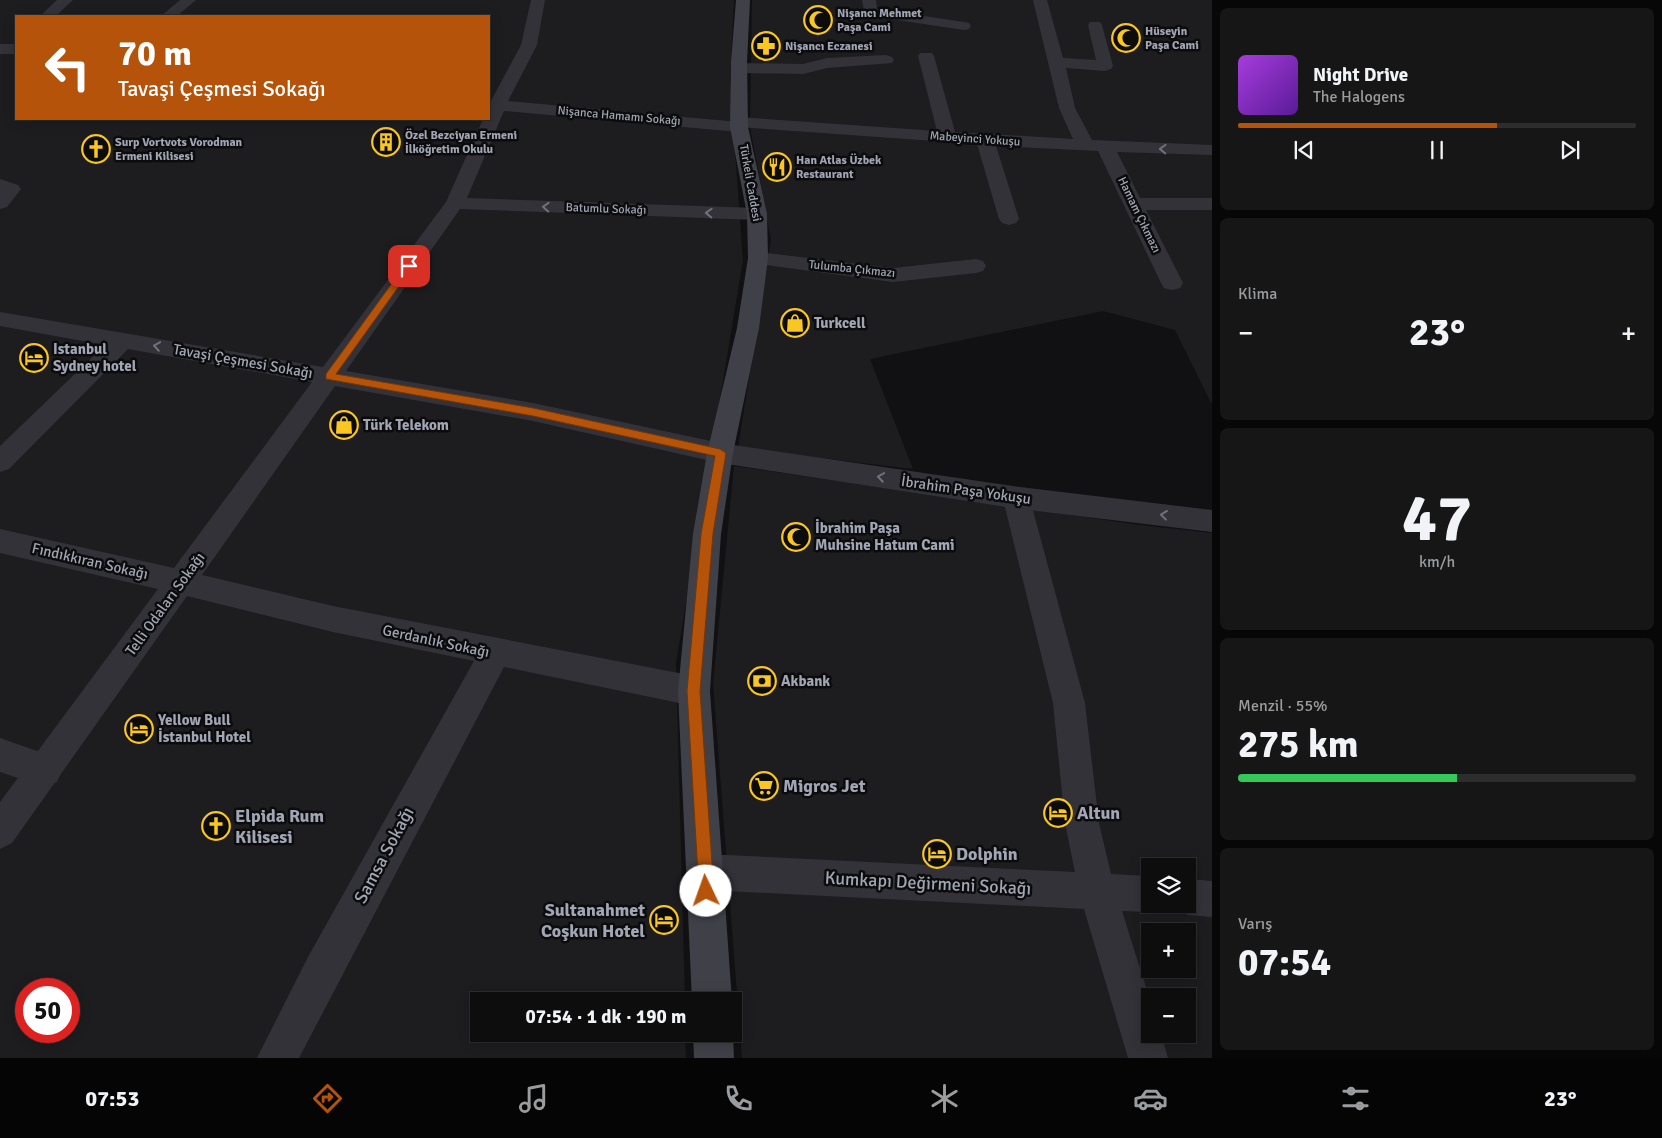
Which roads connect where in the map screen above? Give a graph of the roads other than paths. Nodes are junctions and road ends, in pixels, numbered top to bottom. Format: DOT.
graph roads {
  1 [pos="66,0"];
  2 [pos="189,0"];
  3 [pos="538,0"];
  4 [pos="743,0"];
  5 [pos="868,0"];
  6 [pos="1040,0"];
  7 [pos="52,15"];
  8 [pos="169,15"];
  9 [pos="1096,24"];
  10 [pos="964,26"];
  11 [pos="0,49"];
  12 [pos="15,49"];
  13 [pos="926,56"];
  14 [pos="886,60"];
  15 [pos="1056,62"];
  16 [pos="739,68"];
  17 [pos="496,101"];
  18 [pos="490,116"];
  19 [pos="488,120"];
  20 [pos="739,125"];
  21 [pos="948,138"];
  22 [pos="985,140"];
  23 [pos="1085,146"];
  24 [pos="1110,147"];
  25 [pos="1212,150"];
  26 [pos="0,185"];
  27 [pos="0,203"];
  28 [pos="455,203"];
  29 [pos="1134,204"];
  30 [pos="1212,204"];
  31 [pos="757,214"];
  32 [pos="1009,219"];
  33 [pos="758,258"];
  34 [pos="976,266"];
  35 [pos="1172,283"];
  36 [pos="0,319"];
  37 [pos="123,340"];
  38 [pos="329,377"];
  39 [pos="720,453"];
  40 [pos="0,462"];
  41 [pos="1020,498"];
  42 [pos="1212,520"];
  43 [pos="0,541"];
  44 [pos="181,582"];
  45 [pos="495,653"];
  46 [pos="694,691"];
  47 [pos="0,755"];
  48 [pos="45,770"];
  49 [pos="0,831"];
  50 [pos="705,872"];
  51 [pos="1097,891"];
  52 [pos="1141,893"];
  53 [pos="1196,898"];
  54 [pos="1212,899"];
  55 [pos="712,992"];
  56 [pos="713,1042"];
  57 [pos="277,1058"];
  58 [pos="714,1058"];
  59 [pos="1148,1058"];
  1 -- 7 [label="street"];
  2 -- 8 [label="street"];
  3 -- 17 [label="street, Telli Odaları Sokağı"];
  4 -- 16 [label="main road, Türkeli Caddesi"];
  5 -- 10 [label="street"];
  6 -- 15 [label="street"];
  9 -- 15 [label="street"];
  11 -- 12 [label="street"];
  13 -- 21 [label="street"];
  14 -- 16 [label="street"];
  15 -- 23 [label="street"];
  16 -- 20 [label="main road, Türkeli Caddesi"];
  17 -- 18 [label="street, Telli Odaları Sokağı"];
  17 -- 20 [label="street, Nişanca Hamamı Sokağı"];
  19 -- 28 [label="street, Telli Odaları Sokağı"];
  20 -- 21 [label="street, Mabeyinci Yokuşu"];
  20 -- 31 [label="main road, Türkeli Caddesi"];
  21 -- 22 [label="street, Mabeyinci Yokuşu"];
  22 -- 23 [label="street, Mabeyinci Yokuşu"];
  22 -- 32 [label="street"];
  23 -- 24 [label="street, Mabeyinci Yokuşu"];
  25 -- 24 [label="street, Mabeyinci Yokuşu, one-way"];
  24 -- 29 [label="street, Hamam Çıkmazı"];
  26 -- 27 [label="street"];
  31 -- 28 [label="street, Batumlu Sokağı, one-way"];
  28 -- 38 [label="street, Telli Odaları Sokağı"];
  29 -- 30 [label="street"];
  29 -- 35 [label="street, Hamam Çıkmazı"];
  31 -- 33 [label="main road, Türkeli Caddesi"];
  33 -- 34 [label="street, Tulumba Çıkmazı"];
  33 -- 39 [label="main road, Türkeli Caddesi"];
  36 -- 37 [label="street, Tavaşi Çeşmesi Sokağı"];
  38 -- 37 [label="street, Tavaşi Çeşmesi Sokağı, one-way"];
  37 -- 40 [label="street"];
  38 -- 39 [label="street, Tavaşi Çeşmesi Sokağı"];
  38 -- 44 [label="street, Telli Odaları Sokağı"];
  41 -- 39 [label="street, İbrahim Paşa Yokuşu, one-way"];
  39 -- 46 [label="main road, Türkeli Caddesi"];
  42 -- 41 [label="street, İbrahim Paşa Yokuşu, one-way"];
  41 -- 51 [label="street"];
  43 -- 44 [label="street, Fındıkkıran Sokağı"];
  44 -- 45 [label="street, Gerdanlık Sokağı"];
  44 -- 48 [label="street, Telli Odaları Sokağı"];
  45 -- 46 [label="street, Gerdanlık Sokağı"];
  45 -- 57 [label="street, Samsa Sokağı"];
  46 -- 50 [label="main road, Türkeli Caddesi"];
  47 -- 48 [label="street"];
  48 -- 49 [label="street, Telli Odaları Sokağı"];
  50 -- 51 [label="street, Kumkapı Değirmeni Sokağı"];
  50 -- 55 [label="main road, Türkeli Caddesi"];
  51 -- 52 [label="street, Kumkapı Değirmeni Sokağı"];
  51 -- 59 [label="street"];
  53 -- 54 [label="street"];
  56 -- 58 [label="main road"];
}
